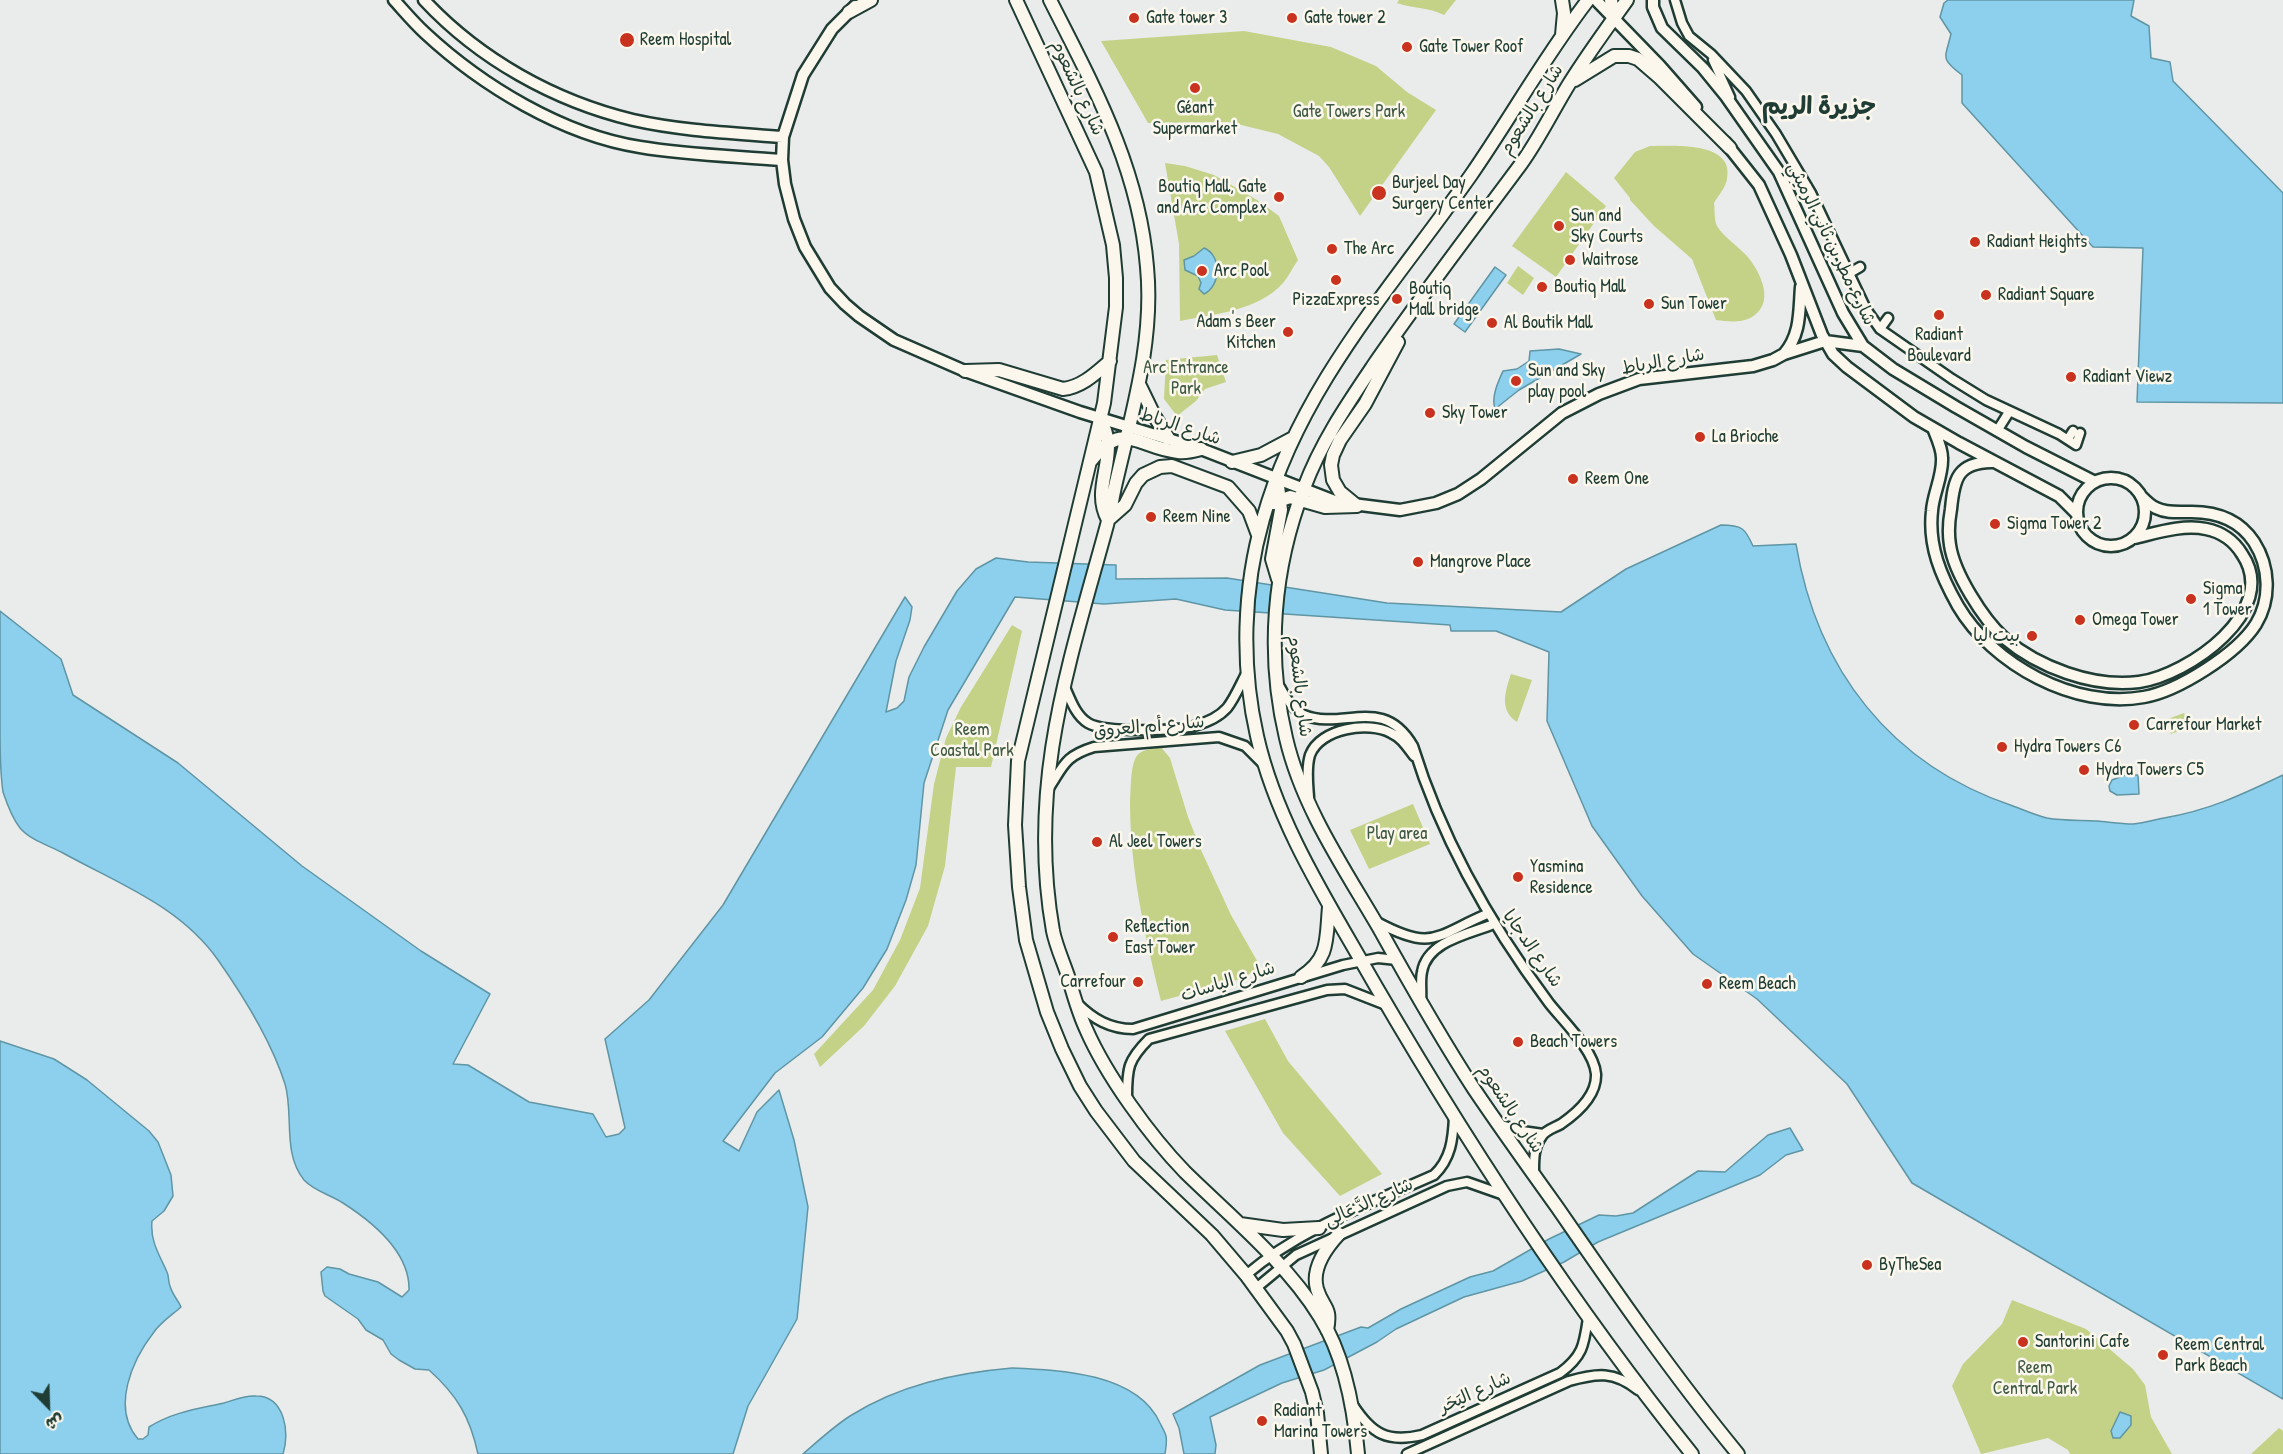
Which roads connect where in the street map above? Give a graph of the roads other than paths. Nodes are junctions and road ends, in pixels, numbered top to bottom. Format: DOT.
graph roads {
  1 [pos="394,0"];
  2 [pos="424,0"];
  3 [pos="862,0"];
  4 [pos="871,0"];
  5 [pos="1016,0"];
  6 [pos="1050,0"];
  7 [pos="1562,0"];
  8 [pos="1588,0"];
  9 [pos="1596,0"];
  10 [pos="1611,0"];
  11 [pos="1627,0"];
  12 [pos="1653,0"];
  13 [pos="1675,0"];
  14 [pos="849,12"];
  15 [pos="1614,18"];
  16 [pos="1562,36"];
  17 [pos="1711,54"];
  18 [pos="1569,84"];
  19 [pos="1739,114"];
  20 [pos="783,136"];
  21 [pos="1730,148"];
  22 [pos="782,160"];
  23 [pos="1779,172"];
  24 [pos="1807,186"];
  25 [pos="1860,267"];
  26 [pos="1848,274"];
  27 [pos="1801,284"];
  28 [pos="1890,319"];
  29 [pos="1399,329"];
  30 [pos="1882,330"];
  31 [pos="1825,341"];
  32 [pos="1863,346"];
  33 [pos="1784,354"];
  34 [pos="1110,361"];
  35 [pos="965,371"];
  36 [pos="1140,386"];
  37 [pos="2009,412"];
  38 [pos="1100,418"];
  39 [pos="1933,428"];
  40 [pos="1997,431"];
  41 [pos="1128,433"];
  42 [pos="2074,434"];
  43 [pos="1168,438"];
  44 [pos="1291,440"];
  45 [pos="1109,442"];
  46 [pos="1201,449"];
  47 [pos="1993,461"];
  48 [pos="1232,462"];
  49 [pos="1088,466"];
  50 [pos="1277,477"];
  51 [pos="2095,482"];
  52 [pos="1302,493"];
  53 [pos="2142,497"];
  54 [pos="1281,499"];
  55 [pos="1356,506"];
  56 [pos="2076,513"];
  57 [pos="1264,515"];
  58 [pos="1108,520"];
  59 [pos="1258,536"];
  60 [pos="2134,538"];
  61 [pos="1279,580"];
  62 [pos="1247,671"];
  63 [pos="1064,682"];
  64 [pos="1276,682"];
  65 [pos="1210,721"];
  66 [pos="1215,738"];
  67 [pos="1418,760"];
  68 [pos="1264,765"];
  69 [pos="1047,791"];
  70 [pos="1309,800"];
  71 [pos="1329,907"];
  72 [pos="1487,914"];
  73 [pos="1374,921"];
  74 [pos="1494,924"];
  75 [pos="1397,960"];
  76 [pos="1360,961"];
  77 [pos="1301,977"];
  78 [pos="1421,1002"];
  79 [pos="1077,1003"];
  80 [pos="1386,1005"];
  81 [pos="1126,1098"];
  82 [pos="1454,1116"];
  83 [pos="1498,1124"];
  84 [pos="1544,1134"];
  85 [pos="1534,1176"];
  86 [pos="1506,1196"];
  87 [pos="1240,1224"];
  88 [pos="1319,1228"];
  89 [pos="1339,1234"];
  90 [pos="1270,1255"];
  91 [pos="1280,1268"];
  92 [pos="1246,1275"];
  93 [pos="1256,1288"];
  94 [pos="1588,1318"];
  95 [pos="1327,1330"];
  96 [pos="1644,1394"];
  97 [pos="1352,1403"];
  98 [pos="1321,1454"];
  99 [pos="1358,1454"];
  100 [pos="1407,1454"];
  101 [pos="1692,1454"];
  102 [pos="1737,1454"];
  1 -- 22 [label="street"];
  2 -- 20 [label="street"];
  3 -- 14 [label="street, شارع الرباط"];
  4 -- 14 [label="main road"];
  5 -- 34 [label="main road, شارع بالشعوم"];
  6 -- 36 [label="main road, شارع بالشعوم"];
  7 -- 16 [label="main road"];
  8 -- 16 [label="main road, شارع بالشعوم"];
  9 -- 15 [label="street"];
  10 -- 15 [label="main road"];
  11 -- 15 [label="main road, شارع بالشعوم"];
  12 -- 19 [label="street, شارع مطر بن ثاني الرميثي"];
  13 -- 17 [label="street"];
  14 -- 20 [label="street, شارع الرباط"];
  15 -- 18 [label="main road, شارع بالشعوم"];
  15 -- 21 [label="street"];
  16 -- 44 [label="main road, شارع بالشعوم"];
  17 -- 19 [label="street"];
  17 -- 24 [label="street"];
  18 -- 21 [label="main road"];
  18 -- 29 [label="main road, شارع بالشعوم"];
  19 -- 23 [label="street, شارع مطر بن ثاني الرميثي"];
  20 -- 22 [label="street, شارع الرباط"];
  21 -- 27 [label="street"];
  22 -- 35 [label="street, شارع الرباط"];
  23 -- 24 [label="street"];
  23 -- 32 [label="street, شارع مطر بن ثاني الرميثي"];
  24 -- 26 [label="street"];
  25 -- 26 [label="street"];
  26 -- 30 [label="street"];
  27 -- 31 [label="street"];
  27 -- 33 [label="street"];
  28 -- 30 [label="street"];
  29 -- 52 [label="main road, شارع بالشعوم"];
  29 -- 55 [label="main road"];
  30 -- 37 [label="street"];
  31 -- 32 [label="street"];
  31 -- 33 [label="street, شارع الرباط"];
  31 -- 39 [label="street"];
  32 -- 40 [label="street, شارع مطر بن ثاني الرميثي"];
  33 -- 55 [label="street, شارع الرباط"];
  34 -- 35 [label="main road"];
  34 -- 38 [label="main road, شارع بالشعوم"];
  35 -- 38 [label="street, شارع الرباط"];
  36 -- 41 [label="main road, شارع بالشعوم"];
  36 -- 43 [label="main road"];
  37 -- 40 [label="street"];
  37 -- 42 [label="street"];
  38 -- 41 [label="street, شارع الرباط"];
  38 -- 45 [label="main road"];
  38 -- 49 [label="main road, شارع بالشعوم"];
  39 -- 47 [label="street"];
  39 -- 53 [label="street"];
  40 -- 51 [label="street, شارع مطر بن ثاني الرميثي"];
  41 -- 43 [label="street, شارع الرباط"];
  41 -- 45 [label="main road"];
  41 -- 46 [label="main road"];
  41 -- 58 [label="main road, شارع بالشعوم"];
  43 -- 46 [label="street, شارع الرباط"];
  44 -- 48 [label="main road"];
  44 -- 50 [label="main road, شارع بالشعوم"];
  45 -- 49 [label="main road"];
  45 -- 58 [label="main road"];
  46 -- 48 [label="street, شارع الرباط"];
  47 -- 56 [label="street"];
  47 -- 60 [label="street"];
  48 -- 50 [label="street, شارع الرباط"];
  49 -- 92 [label="main road, شارع بالشعوم"];
  50 -- 52 [label="street, شارع الرباط"];
  50 -- 54 [label="main road"];
  50 -- 57 [label="main road, شارع بالشعوم"];
  51 -- 53 [label="street"];
  51 -- 56 [label="street"];
  52 -- 54 [label="main road"];
  52 -- 55 [label="main road"];
  52 -- 61 [label="main road, شارع بالشعوم"];
  53 -- 60 [label="street"];
  54 -- 57 [label="main road"];
  54 -- 61 [label="main road"];
  56 -- 60 [label="street"];
  57 -- 59 [label="main road, شارع بالشعوم"];
  58 -- 59 [label="main road"];
  58 -- 63 [label="main road, شارع بالشعوم"];
  59 -- 62 [label="main road, شارع بالشعوم"];
  61 -- 64 [label="main road, شارع بالشعوم"];
  62 -- 65 [label="street, شارع أم العروق"];
  62 -- 68 [label="main road, شارع بالشعوم"];
  63 -- 65 [label="street, شارع أم العروق"];
  63 -- 69 [label="main road, شارع بالشعوم"];
  64 -- 67 [label="street, شارع الدجايا"];
  64 -- 70 [label="main road, شارع بالشعوم"];
  65 -- 66 [label="street"];
  66 -- 68 [label="street, شارع أم العروق"];
  66 -- 69 [label="street, شارع أم العروق"];
  67 -- 70 [label="street, شارع الدجايا"];
  67 -- 72 [label="street, شارع الدجايا"];
  68 -- 71 [label="main road, شارع بالشعوم"];
  69 -- 79 [label="main road, شارع بالشعوم"];
  70 -- 73 [label="main road, شارع بالشعوم"];
  71 -- 76 [label="main road, شارع بالشعوم"];
  71 -- 77 [label="main road"];
  72 -- 73 [label="street"];
  72 -- 74 [label="street, شارع الدجايا"];
  73 -- 75 [label="main road, شارع بالشعوم"];
  74 -- 78 [label="street"];
  74 -- 84 [label="street, شارع الدجايا"];
  75 -- 76 [label="street, شارع الياسات"];
  75 -- 78 [label="main road, شارع بالشعوم"];
  76 -- 77 [label="street, شارع الياسات"];
  76 -- 80 [label="main road, شارع بالشعوم"];
  77 -- 79 [label="street, شارع الياسات"];
  78 -- 83 [label="main road, شارع بالشعوم"];
  79 -- 81 [label="main road, شارع بالشعوم"];
  80 -- 81 [label="street, شارع الياسات"];
  80 -- 82 [label="main road, شارع بالشعوم"];
  81 -- 87 [label="main road, شارع بالشعوم"];
  82 -- 86 [label="main road, شارع بالشعوم"];
  82 -- 88 [label="street, شارع الدَّعَالِى"];
  83 -- 84 [label="street"];
  83 -- 85 [label="main road, شارع بالشعوم"];
  84 -- 85 [label="street"];
  85 -- 102 [label="main road, شارع بالشعوم"];
  86 -- 89 [label="street, شارع الدَّعَالِى"];
  86 -- 94 [label="main road, شارع بالشعوم"];
  87 -- 88 [label="main road"];
  87 -- 90 [label="main road, شارع بالشعوم"];
  88 -- 90 [label="street, شارع الدَّعَالِى"];
  89 -- 91 [label="street, شارع الدَّعَالِى"];
  89 -- 95 [label="main road"];
  90 -- 91 [label="main road, شارع بالشعوم"];
  90 -- 92 [label="street, شارع الدَّعَالِى"];
  91 -- 93 [label="street, شارع الدَّعَالِى"];
  91 -- 95 [label="main road, شارع بالشعوم"];
  92 -- 93 [label="main road, شارع بالشعوم"];
  93 -- 98 [label="main road, شارع بالشعوم"];
  94 -- 96 [label="main road, شارع بالشعوم"];
  94 -- 97 [label="street, شارع اليَحَر"];
  95 -- 97 [label="main road, شارع بالشعوم"];
  96 -- 100 [label="street, شارع اليَحَر"];
  96 -- 101 [label="main road, شارع بالشعوم"];
  97 -- 99 [label="main road, شارع بالشعوم"];
}
